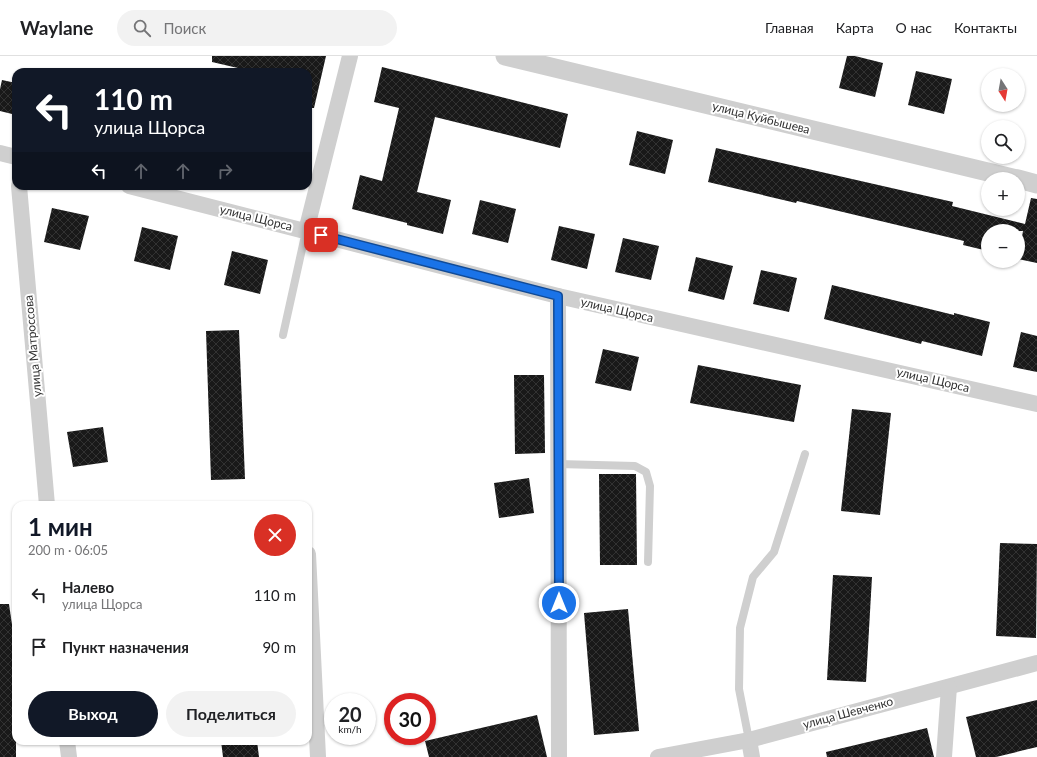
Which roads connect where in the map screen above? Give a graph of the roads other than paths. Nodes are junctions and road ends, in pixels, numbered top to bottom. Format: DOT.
graph roads {
  1 [pos="350,56"];
  2 [pos="505,56"];
  3 [pos="0,153"];
  4 [pos="12,156"];
  5 [pos="988,172"];
  6 [pos="1025,181"];
  7 [pos="1037,184"];
  8 [pos="19,190"];
  9 [pos="145,190"];
  10 [pos="306,231"];
  11 [pos="558,296"];
  12 [pos="283,335"];
  13 [pos="1037,404"];
  14 [pos="805,454"];
  15 [pos="558,464"];
  16 [pos="47,501"];
  17 [pos="648,562"];
  18 [pos="312,635"];
  19 [pos="1037,663"];
  20 [pos="949,687"];
  21 [pos="749,740"];
  22 [pos="68,745"];
  23 [pos="69,757"];
  24 [pos="318,757"];
  25 [pos="560,757"];
  26 [pos="658,757"];
  27 [pos="752,757"];
  28 [pos="944,757"];
  1 -- 10 [label="street"];
  2 -- 5 [label="street, улица Куйбышева"];
  3 -- 4 [label="street"];
  6 -- 7 [label="street, улица Куйбышева"];
  8 -- 16 [label="street, улица Матроссова"];
  9 -- 10 [label="street, улица Щорса"];
  10 -- 11 [label="street, улица Щорса"];
  10 -- 12 [label="lane"];
  11 -- 13 [label="street, улица Щорса"];
  11 -- 15 [label="street"];
  14 -- 21 [label="lane"];
  15 -- 17 [label="lane"];
  15 -- 25 [label="street"];
  18 -- 24 [label="street"];
  19 -- 20 [label="street, улица Шевченко"];
  20 -- 21 [label="street, улица Шевченко"];
  20 -- 28 [label="street"];
  21 -- 26 [label="street, улица Шевченко"];
  21 -- 27 [label="street"];
  22 -- 23 [label="street"];
}
